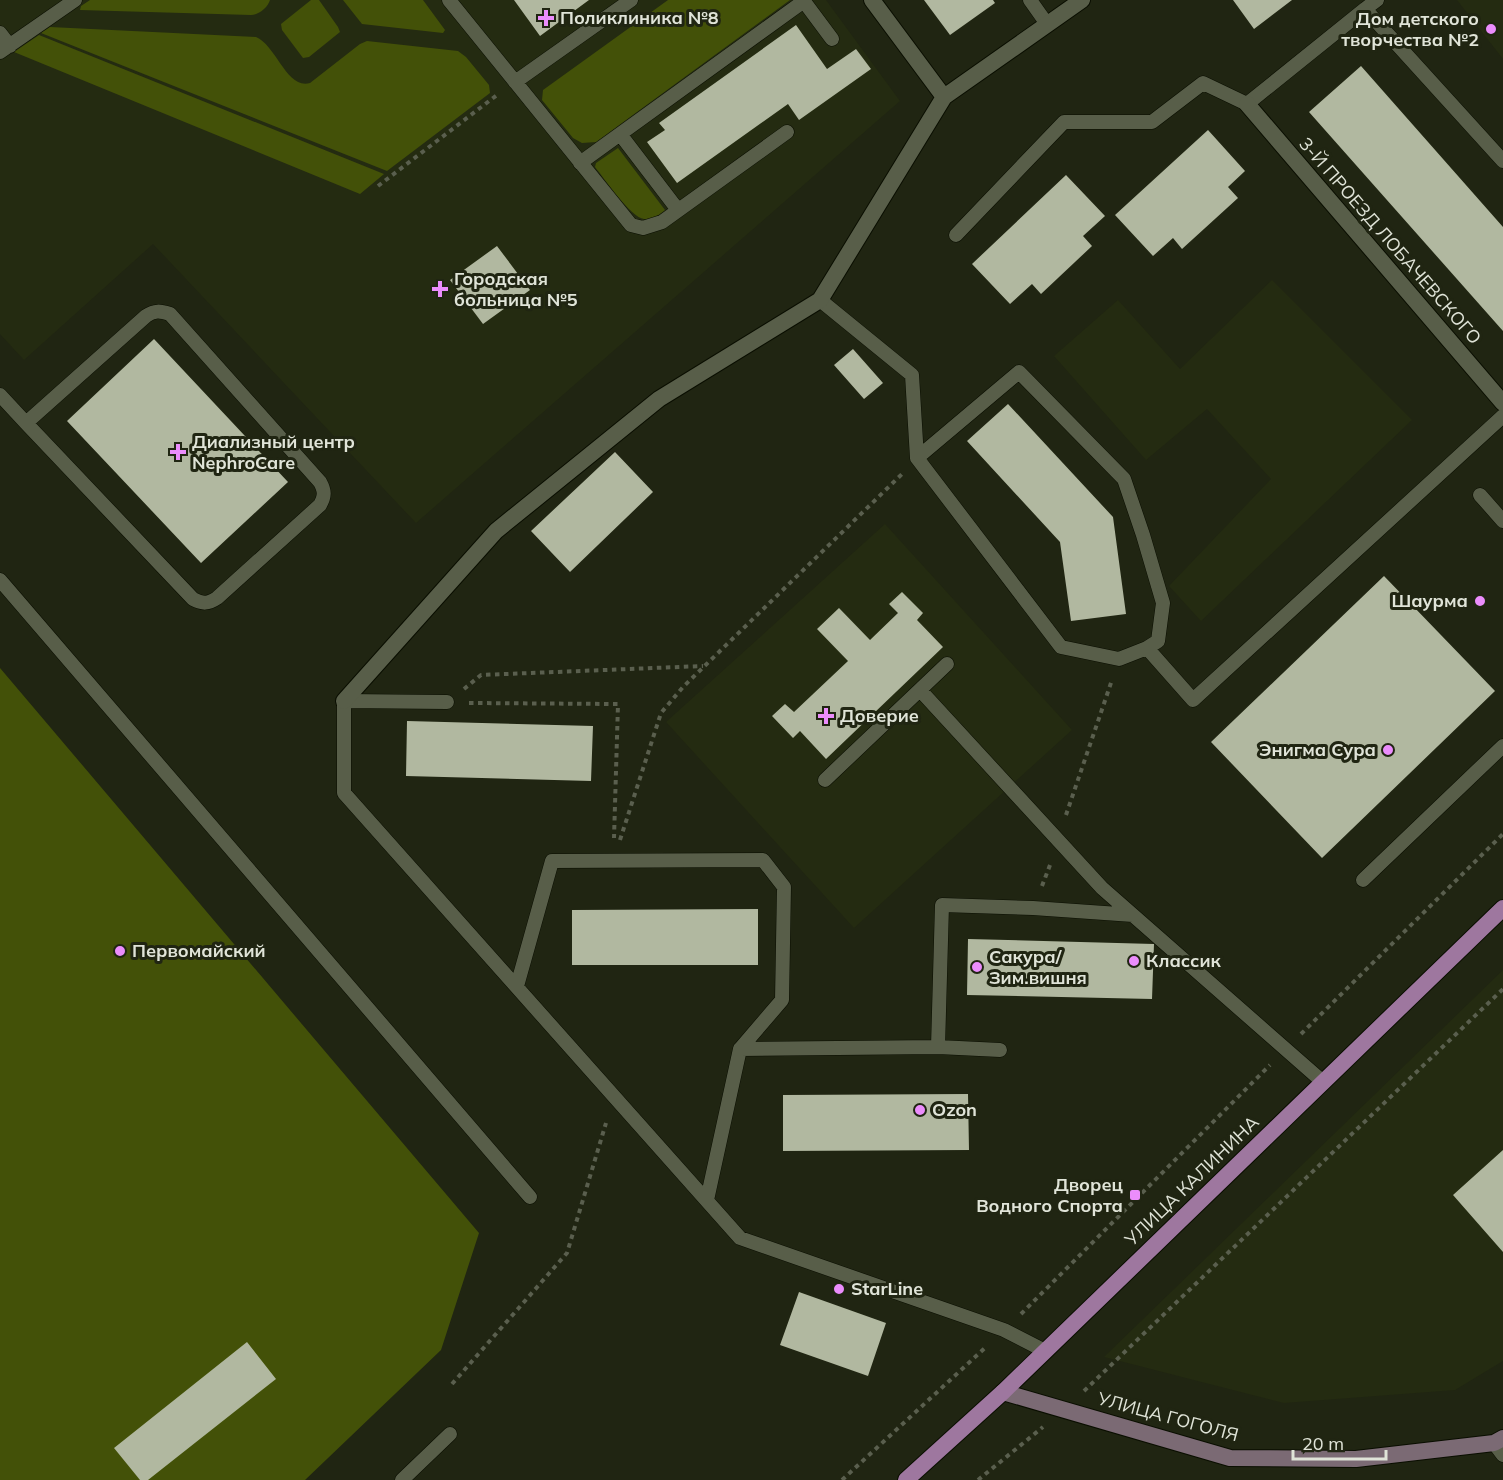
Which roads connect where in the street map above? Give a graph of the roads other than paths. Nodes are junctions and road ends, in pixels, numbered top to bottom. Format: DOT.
graph roads {
  1 [pos="75,0"];
  2 [pos="449,0"];
  3 [pos="631,0"];
  4 [pos="804,0"];
  5 [pos="872,0"];
  6 [pos="1030,0"];
  7 [pos="1082,0"];
  8 [pos="1377,0"];
  9 [pos="1365,9"];
  10 [pos="1047,24"];
  11 [pos="0,33"];
  12 [pos="832,39"];
  13 [pos="5,49"];
  14 [pos="515,82"];
  15 [pos="944,97"];
  16 [pos="1247,104"];
  17 [pos="787,132"];
  18 [pos="620,134"];
  19 [pos="1503,161"];
  20 [pos="580,163"];
  21 [pos="678,210"];
  22 [pos="956,235"];
  23 [pos="820,300"];
  24 [pos="0,395"];
  25 [pos="1503,403"];
  26 [pos="1503,416"];
  27 [pos="26,423"];
  28 [pos="917,458"];
  29 [pos="1480,495"];
  30 [pos="1503,521"];
  31 [pos="0,580"];
  32 [pos="1146,648"];
  33 [pos="947,664"];
  34 [pos="920,690"];
  35 [pos="344,701"];
  36 [pos="447,702"];
  37 [pos="1503,746"];
  38 [pos="825,780"];
  39 [pos="1363,880"];
  40 [pos="1503,908"];
  41 [pos="1133,915"];
  42 [pos="517,986"];
  43 [pos="938,1047"];
  44 [pos="740,1049"];
  45 [pos="1000,1050"];
  46 [pos="1323,1082"];
  47 [pos="530,1197"];
  48 [pos="707,1200"];
  49 [pos="1045,1351"];
  50 [pos="1003,1392"];
  51 [pos="450,1434"];
  52 [pos="1500,1445"];
  53 [pos="402,1480"];
  54 [pos="906,1480"];
  1 -- 13 [label="lane"];
  2 -- 14 [label="lane"];
  3 -- 14 [label="lane"];
  4 -- 12 [label="lane"];
  4 -- 18 [label="lane"];
  5 -- 15 [label="street"];
  6 -- 10 [label="lane"];
  7 -- 10 [label="street"];
  8 -- 9 [label="lane"];
  9 -- 16 [label="lane"];
  9 -- 19 [label="lane"];
  10 -- 15 [label="street"];
  11 -- 13 [label="lane"];
  14 -- 20 [label="lane"];
  15 -- 23 [label="street"];
  16 -- 22 [label="lane"];
  16 -- 25 [label="street, 3-Й ПРОЕЗД ЛОБАЧЕВСКОГО"];
  17 -- 21 [label="lane"];
  18 -- 20 [label="lane"];
  18 -- 21 [label="lane"];
  20 -- 21 [label="lane"];
  23 -- 28 [label="lane"];
  23 -- 35 [label="street"];
  24 -- 27 [label="lane"];
  26 -- 32 [label="lane"];
  27 -- 27 [label="lane"];
  28 -- 32 [label="lane"];
  28 -- 32 [label="lane"];
  29 -- 30 [label="lane"];
  31 -- 47 [label="lane"];
  33 -- 34 [label="lane"];
  34 -- 38 [label="lane"];
  34 -- 41 [label="lane"];
  35 -- 36 [label="lane"];
  35 -- 42 [label="lane"];
  37 -- 39 [label="lane"];
  40 -- 46 [label="main road, УЛИЦА КАЛИНИНА"];
  41 -- 43 [label="lane"];
  41 -- 46 [label="lane"];
  42 -- 44 [label="lane"];
  42 -- 48 [label="lane"];
  43 -- 44 [label="lane"];
  43 -- 45 [label="lane"];
  44 -- 48 [label="lane"];
  46 -- 49 [label="main road, УЛИЦА КАЛИНИНА"];
  48 -- 49 [label="lane"];
  49 -- 50 [label="main road, УЛИЦА КАЛИНИНА"];
  50 -- 52 [label="main road, УЛИЦА ГОГОЛЯ"];
  50 -- 54 [label="main road, УЛИЦА КАЛИНИНА"];
  51 -- 53 [label="lane"];
}
